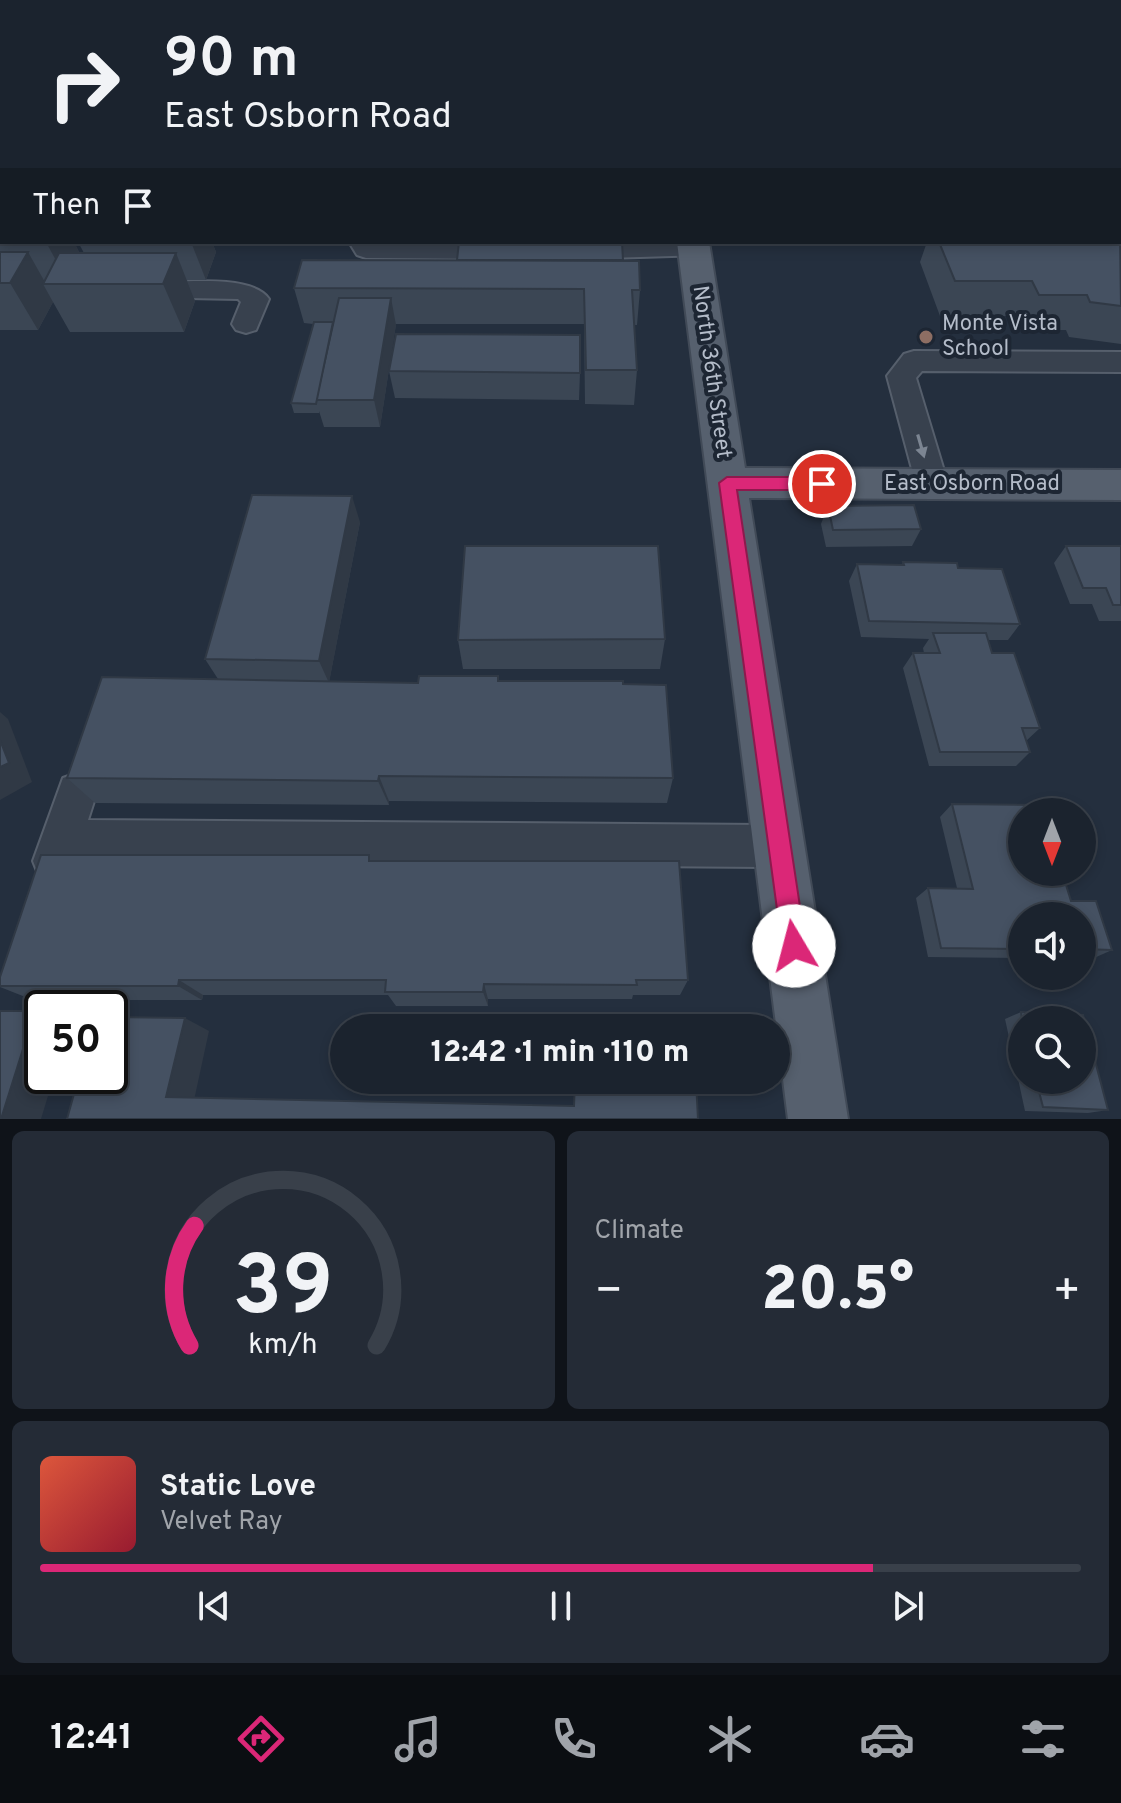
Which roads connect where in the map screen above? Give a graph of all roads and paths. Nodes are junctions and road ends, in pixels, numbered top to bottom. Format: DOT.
graph roads {
  1 [pos="363,244"];
  2 [pos="693,246"];
  3 [pos="122,291"];
  4 [pos="246,324"];
  5 [pos="1121,362"];
  6 [pos="727,483"];
  7 [pos="932,484"];
  8 [pos="1121,485"];
  9 [pos="77,792"];
  10 [pos="61,841"];
  11 [pos="780,846"];
  12 [pos="42,899"];
  13 [pos="818,1119"];
  1 -- 2 [label="lane"];
  2 -- 6 [label="main road, North 36th Street"];
  3 -- 4 [label="lane"];
  5 -- 7 [label="lane, one-way"];
  6 -- 7 [label="main road, East Osborn Road"];
  6 -- 11 [label="main road, North 36th Street"];
  7 -- 8 [label="main road, East Osborn Road"];
  9 -- 10 [label="lane"];
  10 -- 11 [label="lane"];
  10 -- 12 [label="lane"];
  11 -- 13 [label="main road, North 36th Street"];
}
